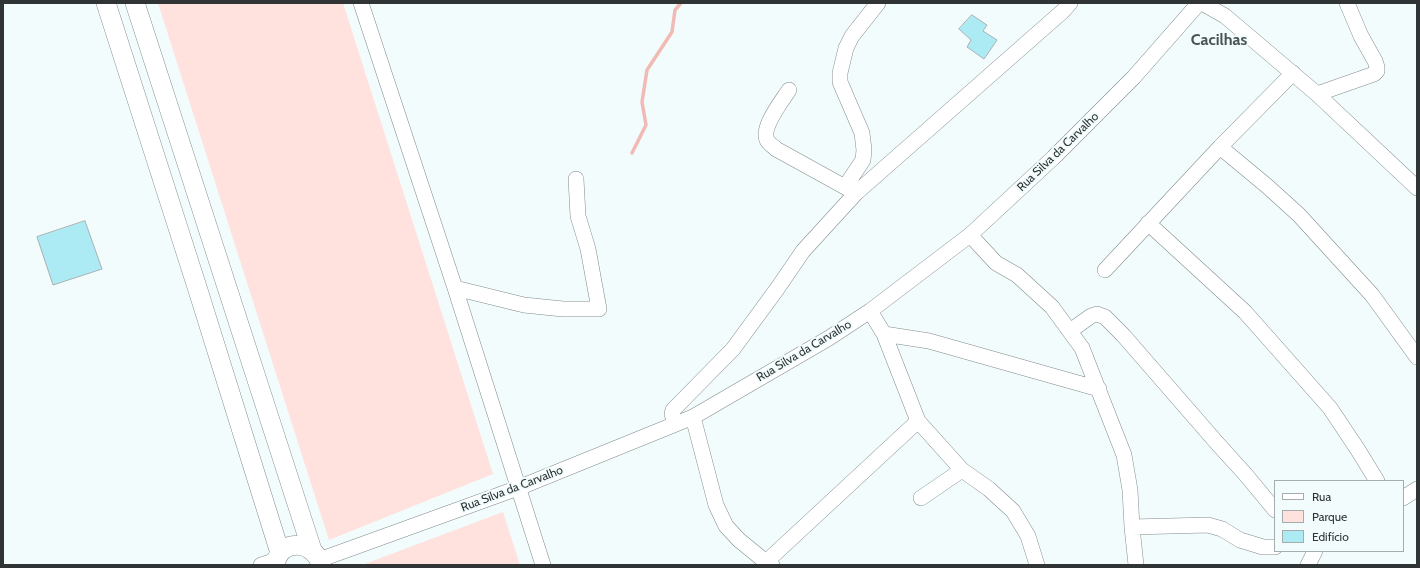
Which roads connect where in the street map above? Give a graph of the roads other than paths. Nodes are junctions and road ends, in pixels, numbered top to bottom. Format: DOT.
graph roads {
  1 [pos="106,3"];
  2 [pos="135,3"];
  3 [pos="361,3"];
  4 [pos="878,3"];
  5 [pos="1070,3"];
  6 [pos="1200,3"];
  7 [pos="1347,3"];
  8 [pos="1293,73"];
  9 [pos="790,90"];
  10 [pos="1317,94"];
  11 [pos="1220,147"];
  12 [pos="576,179"];
  13 [pos="1417,187"];
  14 [pos="850,190"];
  15 [pos="1148,223"];
  16 [pos="970,235"];
  17 [pos="1105,270"];
  18 [pos="455,288"];
  19 [pos="870,311"];
  20 [pos="1070,331"];
  21 [pos="884,334"];
  22 [pos="1417,357"];
  23 [pos="1099,389"];
  24 [pos="693,417"];
  25 [pos="918,420"];
  26 [pos="676,424"];
  27 [pos="962,470"];
  28 [pos="1376,480"];
  29 [pos="518,488"];
  30 [pos="1417,489"];
  31 [pos="1404,497"];
  32 [pos="921,498"];
  33 [pos="1274,509"];
  34 [pos="1132,527"];
  35 [pos="1274,547"];
  36 [pos="1314,552"];
  37 [pos="317,558"];
  38 [pos="273,561"];
  39 [pos="769,563"];
  40 [pos="543,565"];
  41 [pos="1037,565"];
  42 [pos="1136,565"];
  43 [pos="1308,565"];
  1 -- 38 [label="main road"];
  2 -- 37 [label="main road"];
  3 -- 18 [label="street"];
  4 -- 14 [label="street"];
  5 -- 14 [label="street"];
  6 -- 8 [label="street"];
  6 -- 16 [label="street, Rua Silva da Carvalho"];
  7 -- 10 [label="street"];
  8 -- 10 [label="street"];
  8 -- 11 [label="street"];
  9 -- 14 [label="street"];
  10 -- 13 [label="street"];
  11 -- 15 [label="street"];
  11 -- 22 [label="street"];
  12 -- 18 [label="street"];
  14 -- 26 [label="street"];
  15 -- 17 [label="street"];
  15 -- 28 [label="street"];
  16 -- 19 [label="street, Rua Silva da Carvalho"];
  16 -- 20 [label="street"];
  18 -- 29 [label="street"];
  19 -- 21 [label="street"];
  19 -- 24 [label="street, Rua Silva da Carvalho"];
  20 -- 23 [label="street"];
  20 -- 33 [label="street"];
  21 -- 23 [label="street"];
  21 -- 25 [label="street"];
  23 -- 34 [label="street"];
  24 -- 26 [label="street, Rua Silva da Carvalho"];
  24 -- 39 [label="street"];
  25 -- 27 [label="street"];
  25 -- 39 [label="street"];
  26 -- 29 [label="street, Rua Silva da Carvalho"];
  27 -- 32 [label="street"];
  27 -- 41 [label="street"];
  29 -- 37 [label="street, Rua Silva da Carvalho"];
  29 -- 40 [label="street"];
  30 -- 31 [label="street"];
  34 -- 35 [label="street"];
  34 -- 42 [label="street"];
  36 -- 43 [label="street"];
  37 -- 38 [label="main road"];
}
